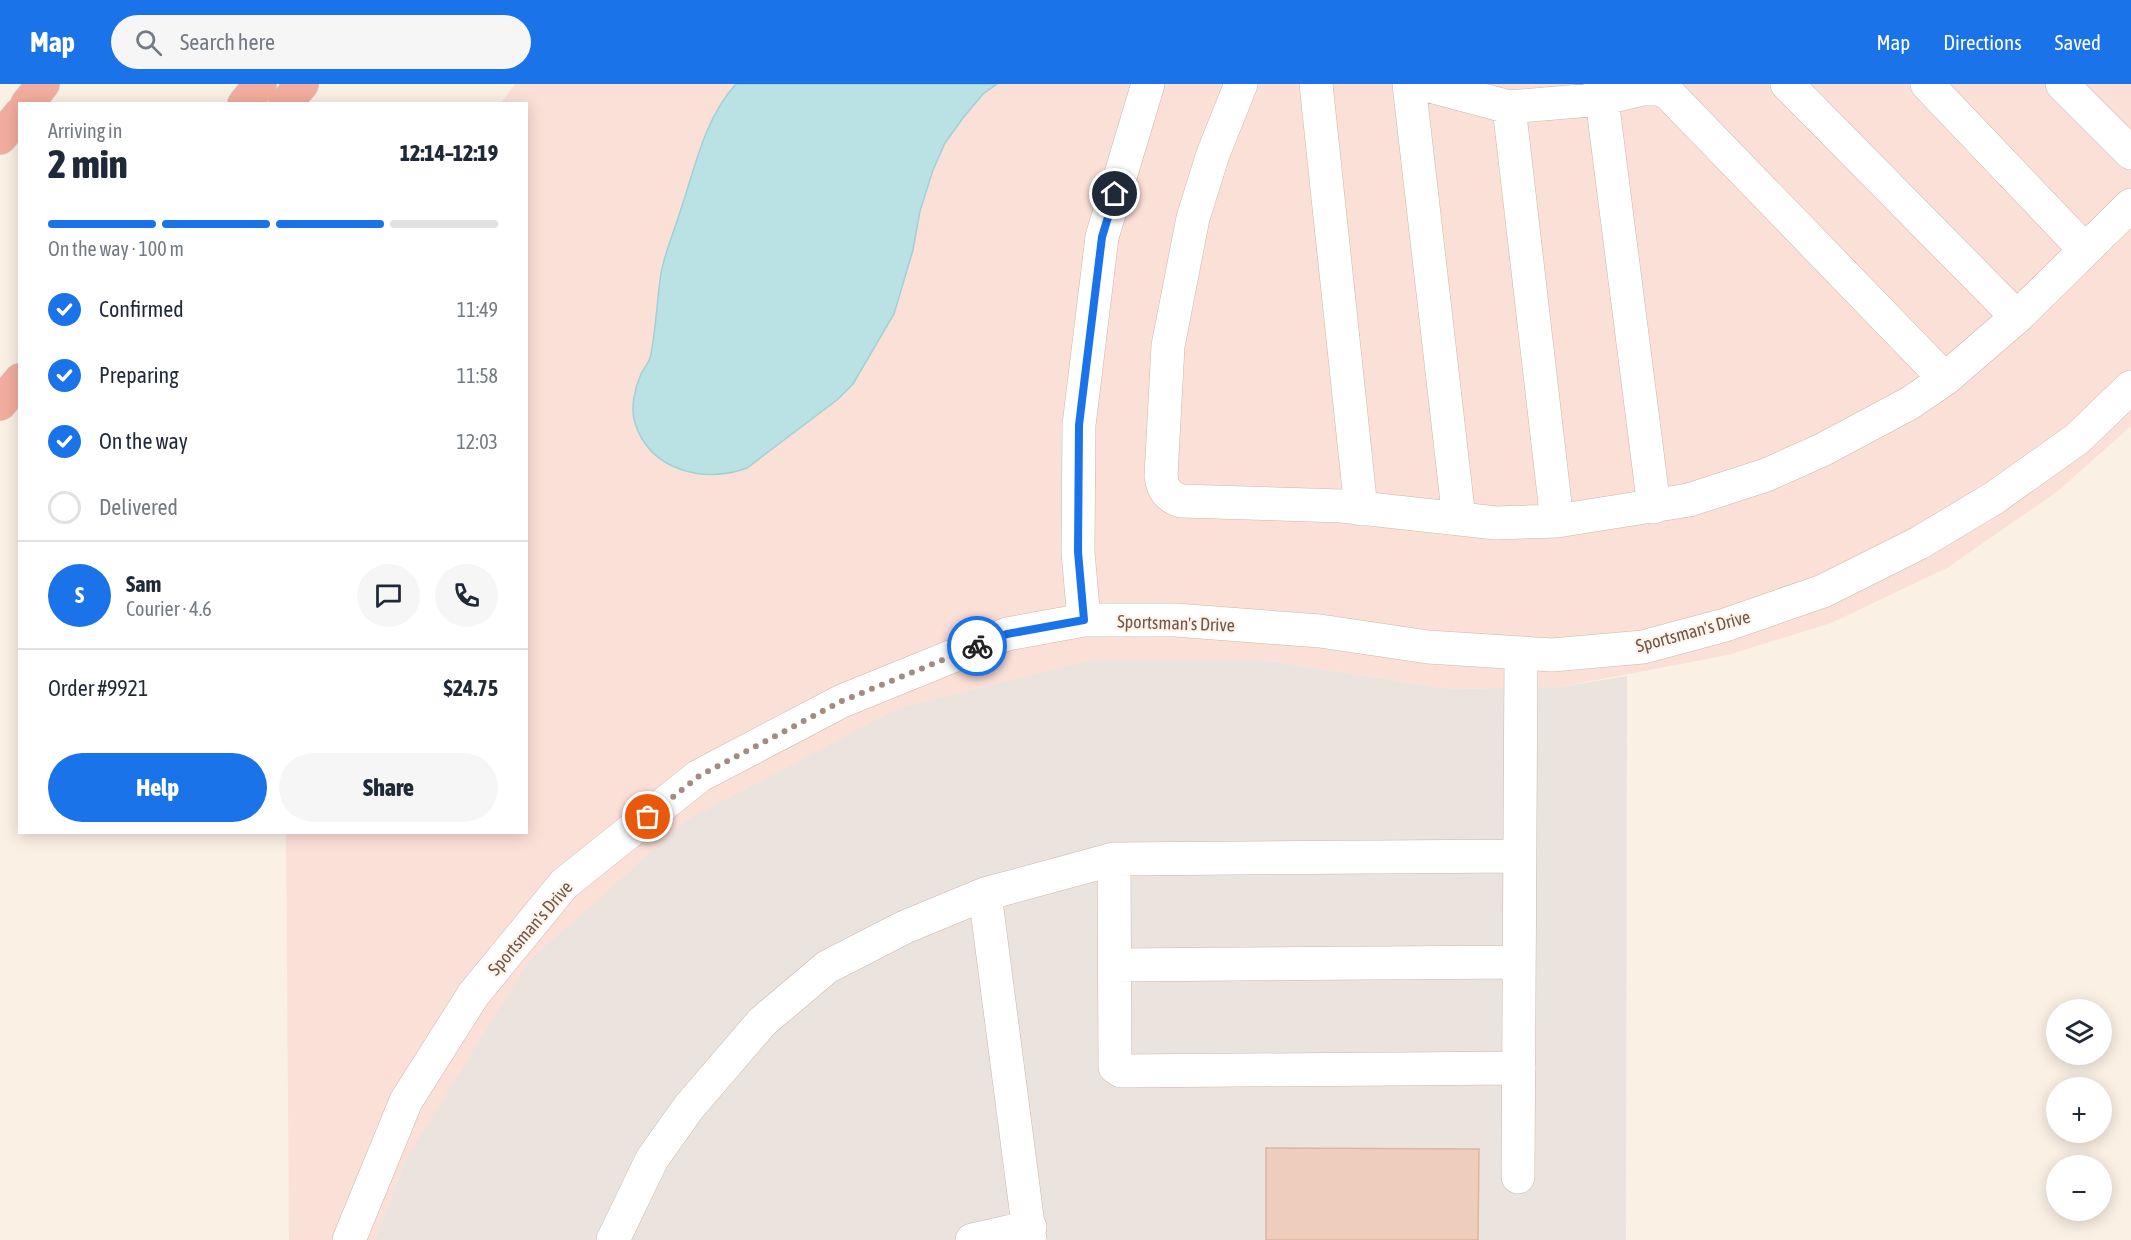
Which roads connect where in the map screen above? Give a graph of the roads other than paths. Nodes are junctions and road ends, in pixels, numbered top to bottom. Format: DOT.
graph roads {
  1 [pos="43,84"];
  2 [pos="260,84"];
  3 [pos="302,84"];
  4 [pos="1148,84"];
  5 [pos="1241,84"];
  6 [pos="1316,84"];
  7 [pos="1409,84"];
  8 [pos="1424,84"];
  9 [pos="1787,84"];
  10 [pos="1927,84"];
  11 [pos="2062,84"];
  12 [pos="1601,92"];
  13 [pos="29,102"];
  14 [pos="246,102"];
  15 [pos="287,102"];
  16 [pos="1509,106"];
  17 [pos="18,116"];
  18 [pos="0,138"];
  19 [pos="2131,153"];
  20 [pos="2131,205"];
  21 [pos="2085,250"];
  22 [pos="2017,317"];
  23 [pos="1945,378"];
  24 [pos="18,382"];
  25 [pos="2131,387"];
  26 [pos="0,404"];
  27 [pos="1654,507"];
  28 [pos="1361,509"];
  29 [pos="1459,519"];
  30 [pos="1557,521"];
  31 [pos="1084,620"];
  32 [pos="1521,653"];
  33 [pos="1520,856"];
  34 [pos="1114,859"];
  35 [pos="985,894"];
  36 [pos="1519,962"];
  37 [pos="1115,965"];
  38 [pos="1518,1068"];
  39 [pos="1518,1177"];
  40 [pos="1030,1234"];
  41 [pos="349,1240"];
  42 [pos="613,1240"];
  43 [pos="972,1240"];
  1 -- 13 [label="highway"];
  2 -- 14 [label="highway"];
  3 -- 15 [label="highway"];
  4 -- 31 [label="street"];
  5 -- 28 [label="street"];
  6 -- 28 [label="street"];
  7 -- 29 [label="street"];
  8 -- 16 [label="street"];
  9 -- 22 [label="street"];
  10 -- 21 [label="street"];
  11 -- 19 [label="street"];
  12 -- 16 [label="street"];
  12 -- 23 [label="street"];
  12 -- 27 [label="street"];
  16 -- 30 [label="street"];
  17 -- 18 [label="highway"];
  20 -- 21 [label="street"];
  21 -- 22 [label="street"];
  22 -- 23 [label="street"];
  23 -- 27 [label="street"];
  24 -- 26 [label="highway"];
  25 -- 32 [label="street, Sportsman's Drive"];
  27 -- 30 [label="street"];
  28 -- 29 [label="street"];
  29 -- 30 [label="street"];
  31 -- 32 [label="street, Sportsman's Drive"];
  31 -- 41 [label="street, Sportsman's Drive"];
  32 -- 33 [label="street"];
  33 -- 34 [label="street"];
  33 -- 36 [label="street"];
  34 -- 35 [label="street"];
  34 -- 37 [label="street"];
  35 -- 40 [label="street"];
  35 -- 42 [label="street"];
  36 -- 37 [label="street"];
  36 -- 38 [label="street"];
  37 -- 38 [label="street"];
  38 -- 39 [label="street"];
  40 -- 43 [label="street"];
}
